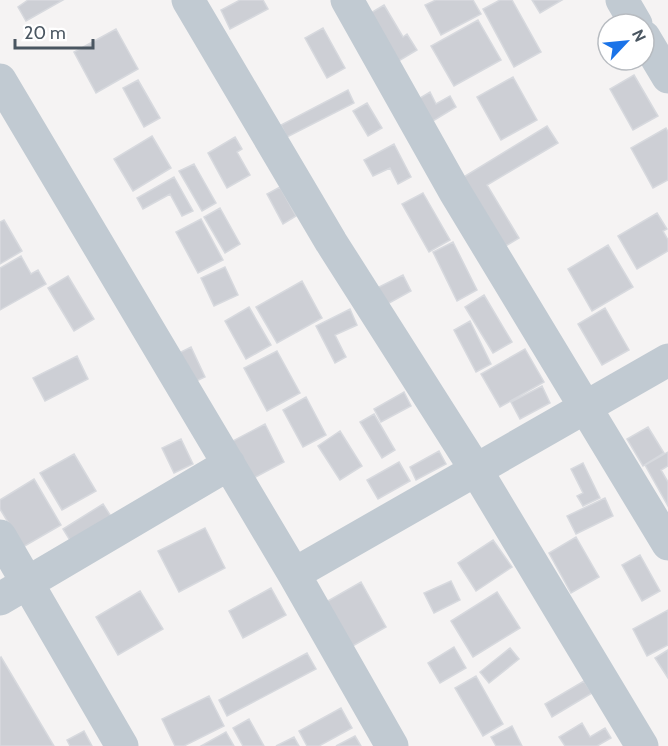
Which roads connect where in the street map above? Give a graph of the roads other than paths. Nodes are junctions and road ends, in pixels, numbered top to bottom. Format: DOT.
graph roads {
  1 [pos="188,0"];
  2 [pos="347,0"];
  3 [pos="656,57"];
  4 [pos="668,77"];
  5 [pos="0,80"];
  6 [pos="668,360"];
  7 [pos="585,407"];
  8 [pos="229,464"];
  9 [pos="476,470"];
  10 [pos="0,536"];
  11 [pos="668,544"];
  12 [pos="294,574"];
  13 [pos="28,583"];
  14 [pos="0,599"];
  15 [pos="122,746"];
  16 [pos="392,746"];
  17 [pos="642,746"];
  1 -- 9 [label="street"];
  2 -- 7 [label="street"];
  3 -- 4 [label="street"];
  5 -- 8 [label="street"];
  6 -- 7 [label="street"];
  7 -- 9 [label="street"];
  7 -- 11 [label="street"];
  8 -- 12 [label="street"];
  8 -- 13 [label="street"];
  9 -- 12 [label="street"];
  9 -- 17 [label="street"];
  10 -- 13 [label="street"];
  12 -- 16 [label="street"];
  13 -- 14 [label="street"];
  13 -- 15 [label="street"];
}
